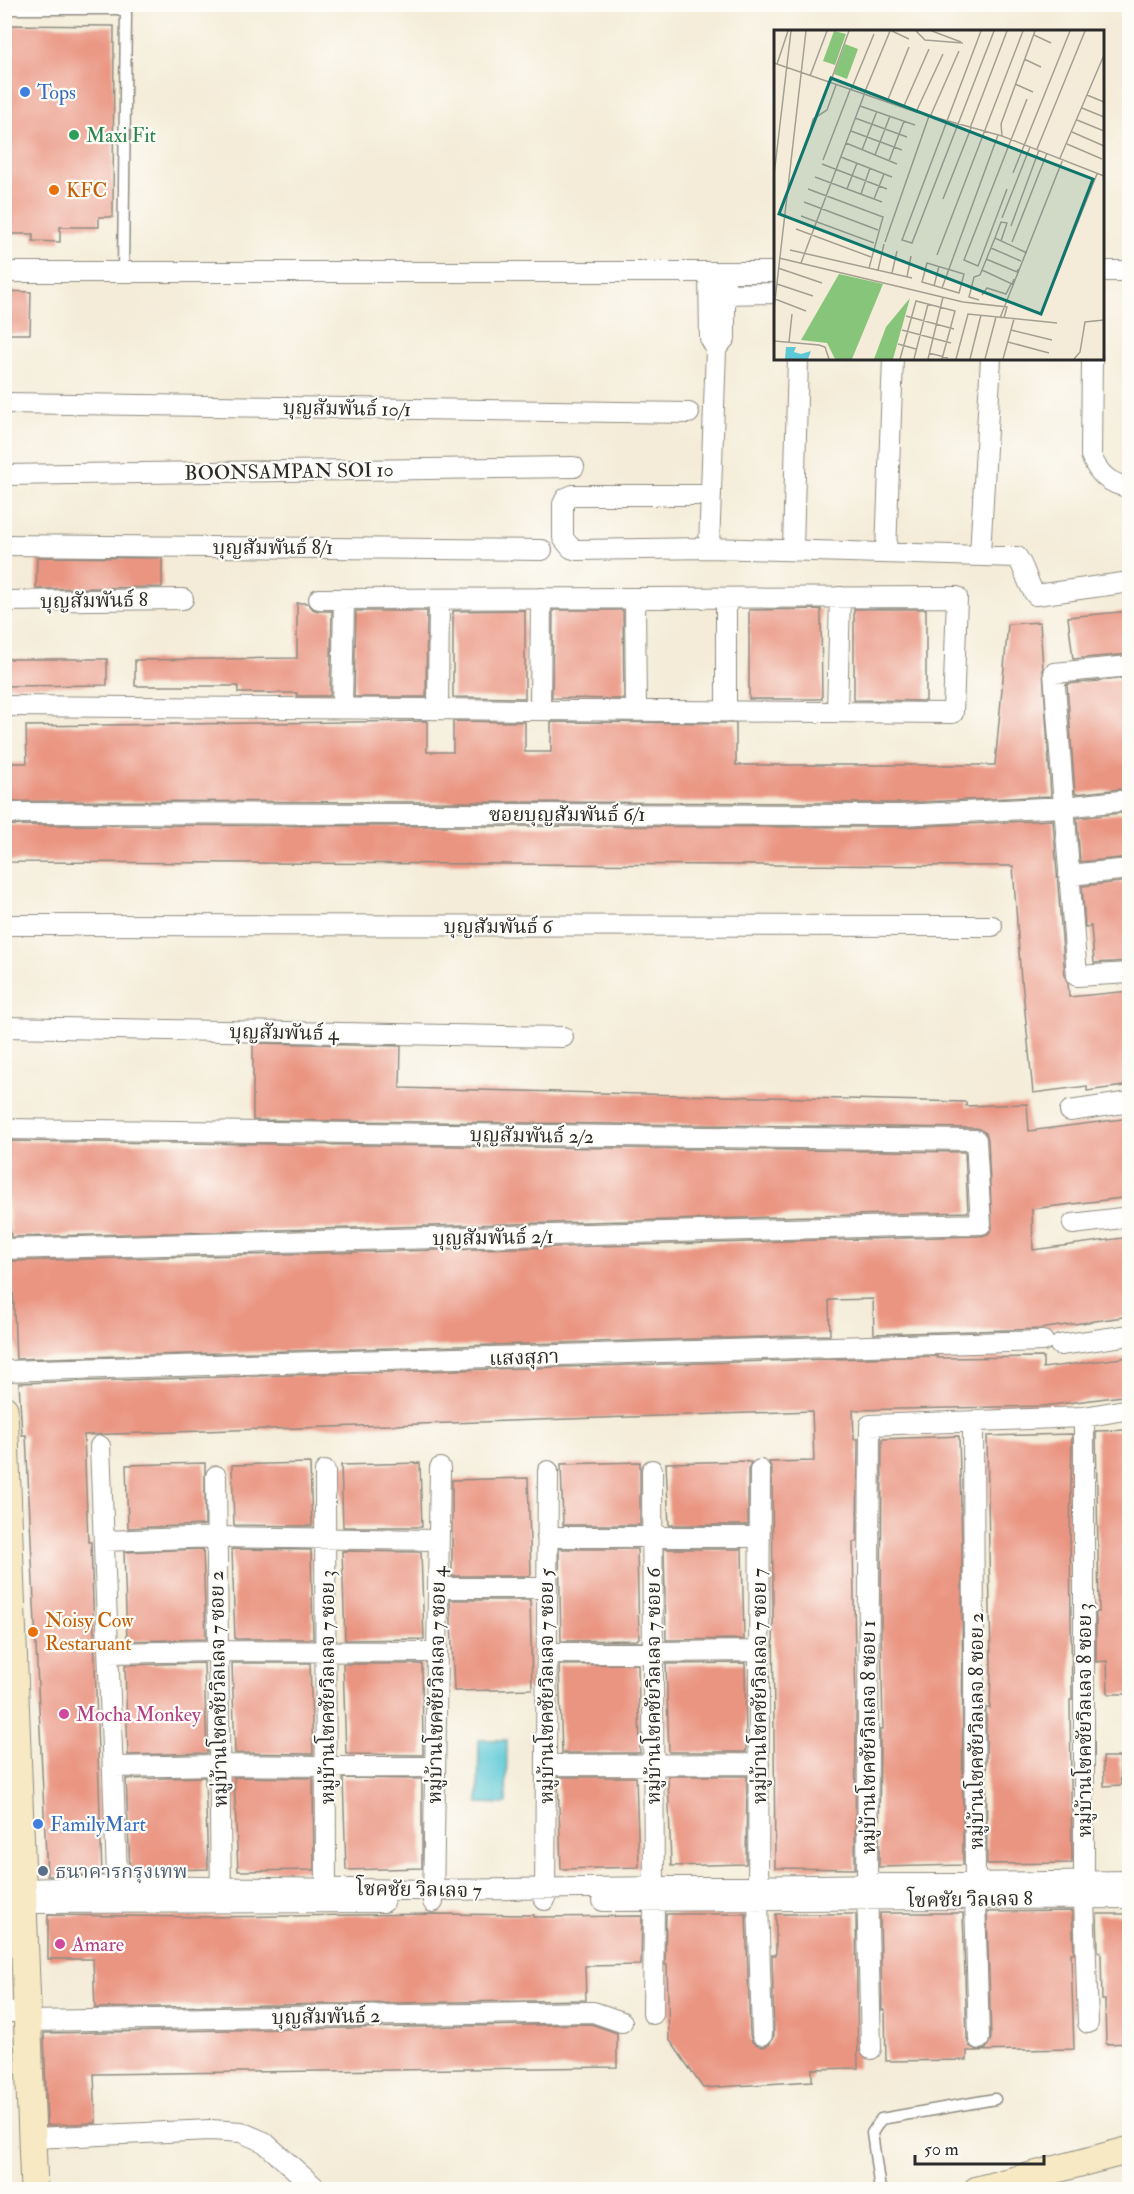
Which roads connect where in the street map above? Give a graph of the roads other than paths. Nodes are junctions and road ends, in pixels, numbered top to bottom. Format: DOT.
graph roads {
  1 [pos="4,9"];
  2 [pos="4,272"];
  3 [pos="123,272"];
  4 [pos="717,272"];
  5 [pos="774,272"];
  6 [pos="1104,272"];
  7 [pos="1130,272"];
  8 [pos="774,293"];
  9 [pos="725,294"];
  10 [pos="716,349"];
  11 [pos="798,360"];
  12 [pos="893,360"];
  13 [pos="991,360"];
  14 [pos="1092,360"];
  15 [pos="4,403"];
  16 [pos="689,412"];
  17 [pos="574,467"];
  18 [pos="4,475"];
  19 [pos="1130,488"];
  20 [pos="711,495"];
  21 [pos="4,545"];
  22 [pos="709,548"];
  23 [pos="793,549"];
  24 [pos="542,550"];
  25 [pos="886,552"];
  26 [pos="980,555"];
  27 [pos="1130,582"];
  28 [pos="726,597"];
  29 [pos="840,597"];
  30 [pos="541,598"];
  31 [pos="635,598"];
  32 [pos="183,599"];
  33 [pos="319,599"];
  34 [pos="344,599"];
  35 [pos="439,599"];
  36 [pos="4,602"];
  37 [pos="1130,666"];
  38 [pos="4,706"];
  39 [pos="342,708"];
  40 [pos="438,709"];
  41 [pos="540,710"];
  42 [pos="636,710"];
  43 [pos="726,711"];
  44 [pos="837,712"];
  45 [pos="1130,801"];
  46 [pos="1064,807"];
  47 [pos="4,813"];
  48 [pos="1130,869"];
  49 [pos="1069,874"];
  50 [pos="4,925"];
  51 [pos="992,926"];
  52 [pos="1130,973"];
  53 [pos="4,1027"];
  54 [pos="563,1037"];
  55 [pos="1130,1102"];
  56 [pos="1070,1111"];
  57 [pos="4,1129"];
  58 [pos="1130,1217"];
  59 [pos="981,1224"];
  60 [pos="1073,1224"];
  61 [pos="4,1250"];
  62 [pos="1130,1335"];
  63 [pos="4,1371"];
  64 [pos="4,1409"];
  65 [pos="1130,1409"];
  66 [pos="1084,1417"];
  67 [pos="974,1422"];
  68 [pos="100,1446"];
  69 [pos="440,1468"];
  70 [pos="652,1470"];
  71 [pos="760,1470"];
  72 [pos="326,1471"];
  73 [pos="548,1471"];
  74 [pos="6,1476"];
  75 [pos="216,1476"];
  76 [pos="652,1536"];
  77 [pos="216,1537"];
  78 [pos="547,1537"];
  79 [pos="760,1537"];
  80 [pos="326,1538"];
  81 [pos="438,1540"];
  82 [pos="104,1541"];
  83 [pos="8,1582"];
  84 [pos="438,1588"];
  85 [pos="547,1588"];
  86 [pos="217,1651"];
  87 [pos="653,1651"];
  88 [pos="760,1651"];
  89 [pos="437,1652"];
  90 [pos="109,1653"];
  91 [pos="326,1653"];
  92 [pos="547,1653"];
  93 [pos="10,1714"];
  94 [pos="653,1764"];
  95 [pos="759,1764"];
  96 [pos="219,1765"];
  97 [pos="546,1765"];
  98 [pos="114,1767"];
  99 [pos="327,1767"];
  100 [pos="435,1767"];
  101 [pos="1130,1881"];
  102 [pos="1084,1890"];
  103 [pos="975,1891"];
  104 [pos="812,1893"];
  105 [pos="867,1893"];
  106 [pos="118,1894"];
  107 [pos="221,1894"];
  108 [pos="654,1894"];
  109 [pos="758,1894"];
  110 [pos="327,1895"];
  111 [pos="545,1895"];
  112 [pos="433,1896"];
  113 [pos="1130,1898"];
  114 [pos="19,1901"];
  115 [pos="652,2013"];
  116 [pos="21,2015"];
  117 [pos="622,2022"];
  118 [pos="1088,2023"];
  119 [pos="762,2035"];
  120 [pos="979,2039"];
  121 [pos="871,2049"];
  122 [pos="995,2099"];
  123 [pos="34,2138"];
  124 [pos="1130,2150"];
  125 [pos="34,2189"];
  126 [pos="17,2190"];
  127 [pos="318,2190"];
  128 [pos="880,2190"];
  129 [pos="977,2190"];
  1 -- 3 [label="lane"];
  2 -- 3 [label="street"];
  3 -- 4 [label="street"];
  4 -- 5 [label="street"];
  4 -- 9 [label="street"];
  4 -- 10 [label="street"];
  6 -- 7 [label="street"];
  8 -- 9 [label="street"];
  9 -- 10 [label="street"];
  10 -- 20 [label="street"];
  11 -- 23 [label="street"];
  12 -- 25 [label="street"];
  13 -- 26 [label="street"];
  14 -- 19 [label="street"];
  15 -- 16 [label="street, บุญสัมพันธ์ 10/1"];
  17 -- 18 [label="street, BOONSAMPAN SOI 10"];
  20 -- 22 [label="street"];
  20 -- 22 [label="street"];
  21 -- 24 [label="street, บุญสัมพันธ์ 8/1"];
  22 -- 23 [label="street"];
  23 -- 25 [label="street"];
  25 -- 26 [label="street"];
  26 -- 27 [label="street"];
  28 -- 29 [label="street"];
  28 -- 31 [label="street"];
  28 -- 43 [label="street"];
  29 -- 44 [label="street"];
  29 -- 44 [label="street"];
  30 -- 31 [label="street"];
  30 -- 35 [label="street"];
  30 -- 41 [label="street"];
  31 -- 42 [label="street"];
  32 -- 36 [label="street, บุญสัมพันธ์ 8"];
  33 -- 34 [label="street"];
  34 -- 35 [label="street"];
  34 -- 39 [label="street"];
  35 -- 40 [label="street"];
  37 -- 46 [label="street"];
  38 -- 39 [label="street"];
  39 -- 40 [label="street"];
  40 -- 41 [label="street"];
  41 -- 42 [label="street"];
  42 -- 43 [label="street"];
  43 -- 44 [label="street"];
  45 -- 46 [label="street, ซอยบุญสัมพันธ์ 6/1"];
  46 -- 47 [label="street, ซอยบุญสัมพันธ์ 6/1"];
  46 -- 49 [label="street"];
  48 -- 49 [label="street"];
  49 -- 52 [label="street"];
  50 -- 51 [label="street, บุญสัมพันธ์ 6"];
  53 -- 54 [label="street, บุญสัมพันธ์ 4"];
  55 -- 56 [label="street"];
  57 -- 59 [label="street, บุญสัมพันธ์ 2/2"];
  58 -- 60 [label="street"];
  59 -- 61 [label="street, บุญสัมพันธ์ 2/1"];
  62 -- 63 [label="street, แสงสุภา"];
  64 -- 74 [label="street"];
  65 -- 66 [label="street"];
  66 -- 67 [label="street"];
  66 -- 102 [label="street, หมู่บ้านโชคชัยวิลเลจ 8 ซอย 3"];
  67 -- 103 [label="street, หมู่บ้านโชคชัยวิลเลจ 8 ซอย 2"];
  67 -- 105 [label="street, หมู่บ้านโชคชัยวิลเลจ 8 ซอย 1"];
  68 -- 82 [label="street"];
  69 -- 81 [label="street, หมู่บ้านโชคชัยวิลเลจ 7 ซอย 4"];
  70 -- 76 [label="street, หมู่บ้านโชคชัยวิลเลจ 7 ซอย 6"];
  71 -- 79 [label="street, หมู่บ้านโชคชัยวิลเลจ 7 ซอย 7"];
  72 -- 80 [label="street, หมู่บ้านโชคชัยวิลเลจ 7 ซอย 3"];
  73 -- 78 [label="street, หมู่บ้านโชคชัยวิลเลจ 7 ซอย 5"];
  74 -- 83 [label="street"];
  75 -- 77 [label="street, หมู่บ้านโชคชัยวิลเลจ 7 ซอย 2"];
  76 -- 78 [label="street"];
  76 -- 79 [label="street"];
  76 -- 87 [label="street, หมู่บ้านโชคชัยวิลเลจ 7 ซอย 6"];
  77 -- 80 [label="street"];
  77 -- 82 [label="street"];
  77 -- 86 [label="street, หมู่บ้านโชคชัยวิลเลจ 7 ซอย 2"];
  78 -- 85 [label="street, หมู่บ้านโชคชัยวิลเลจ 7 ซอย 5"];
  79 -- 88 [label="street, หมู่บ้านโชคชัยวิลเลจ 7 ซอย 7"];
  80 -- 81 [label="street"];
  80 -- 91 [label="street, หมู่บ้านโชคชัยวิลเลจ 7 ซอย 3"];
  81 -- 84 [label="street, หมู่บ้านโชคชัยวิลเลจ 7 ซอย 4"];
  82 -- 90 [label="street"];
  83 -- 93 [label="street"];
  84 -- 85 [label="street"];
  84 -- 89 [label="street, หมู่บ้านโชคชัยวิลเลจ 7 ซอย 4"];
  85 -- 92 [label="street, หมู่บ้านโชคชัยวิลเลจ 7 ซอย 5"];
  86 -- 90 [label="street"];
  86 -- 91 [label="street"];
  86 -- 96 [label="street, หมู่บ้านโชคชัยวิลเลจ 7 ซอย 2"];
  87 -- 88 [label="street"];
  87 -- 92 [label="street"];
  87 -- 94 [label="street, หมู่บ้านโชคชัยวิลเลจ 7 ซอย 6"];
  88 -- 95 [label="street, หมู่บ้านโชคชัยวิลเลจ 7 ซอย 7"];
  89 -- 91 [label="street"];
  89 -- 100 [label="street, หมู่บ้านโชคชัยวิลเลจ 7 ซอย 4"];
  90 -- 98 [label="street"];
  91 -- 99 [label="street, หมู่บ้านโชคชัยวิลเลจ 7 ซอย 3"];
  92 -- 97 [label="street, หมู่บ้านโชคชัยวิลเลจ 7 ซอย 5"];
  93 -- 114 [label="street"];
  94 -- 95 [label="street"];
  94 -- 97 [label="street"];
  94 -- 108 [label="street, หมู่บ้านโชคชัยวิลเลจ 7 ซอย 6"];
  95 -- 109 [label="street, หมู่บ้านโชคชัยวิลเลจ 7 ซอย 7"];
  96 -- 98 [label="street"];
  96 -- 99 [label="street"];
  96 -- 107 [label="street, หมู่บ้านโชคชัยวิลเลจ 7 ซอย 2"];
  97 -- 111 [label="street, หมู่บ้านโชคชัยวิลเลจ 7 ซอย 5"];
  98 -- 106 [label="street"];
  99 -- 100 [label="street"];
  99 -- 110 [label="street, หมู่บ้านโชคชัยวิลเลจ 7 ซอย 3"];
  100 -- 112 [label="street, หมู่บ้านโชคชัยวิลเลจ 7 ซอย 4"];
  101 -- 102 [label="street, โชคชัย วิลเลจ 8"];
  102 -- 103 [label="street, โชคชัย วิลเลจ 8"];
  102 -- 113 [label="street, โชคชัย วิลเลจ 8"];
  102 -- 118 [label="street, หมู่บ้านโชคชัยวิลเลจ 8 ซอย 3"];
  103 -- 105 [label="street, โชคชัย วิลเลจ 8"];
  103 -- 120 [label="street, หมู่บ้านโชคชัยวิลเลจ 8 ซอย 2"];
  104 -- 105 [label="street, โชคชัย วิลเลจ 8"];
  104 -- 109 [label="street, โชคชัย วิลเลจ 7"];
  105 -- 121 [label="street, หมู่บ้านโชคชัยวิลเลจ 8 ซอย 1"];
  106 -- 107 [label="street, โชคชัย วิลเลจ 7"];
  106 -- 114 [label="street, โชคชัย วิลเลจ 7"];
  107 -- 110 [label="street, โชคชัย วิลเลจ 7"];
  108 -- 109 [label="street, โชคชัย วิลเลจ 7"];
  108 -- 111 [label="street, โชคชัย วิลเลจ 7"];
  108 -- 115 [label="street, หมู่บ้านโชคชัยวิลเลจ 7 ซอย 6"];
  109 -- 119 [label="street, หมู่บ้านโชคชัยวิลเลจ 7 ซอย 7"];
  110 -- 112 [label="street, โชคชัย วิลเลจ 7"];
  111 -- 112 [label="street, โชคชัย วิลเลจ 7"];
  114 -- 116 [label="street"];
  116 -- 117 [label="street, บุญสัมพันธ์ 2"];
  116 -- 123 [label="street"];
  122 -- 128 [label="lane"];
  123 -- 125 [label="street"];
  123 -- 127 [label="street"];
  124 -- 129 [label="street"];
  125 -- 126 [label="street"];
}
